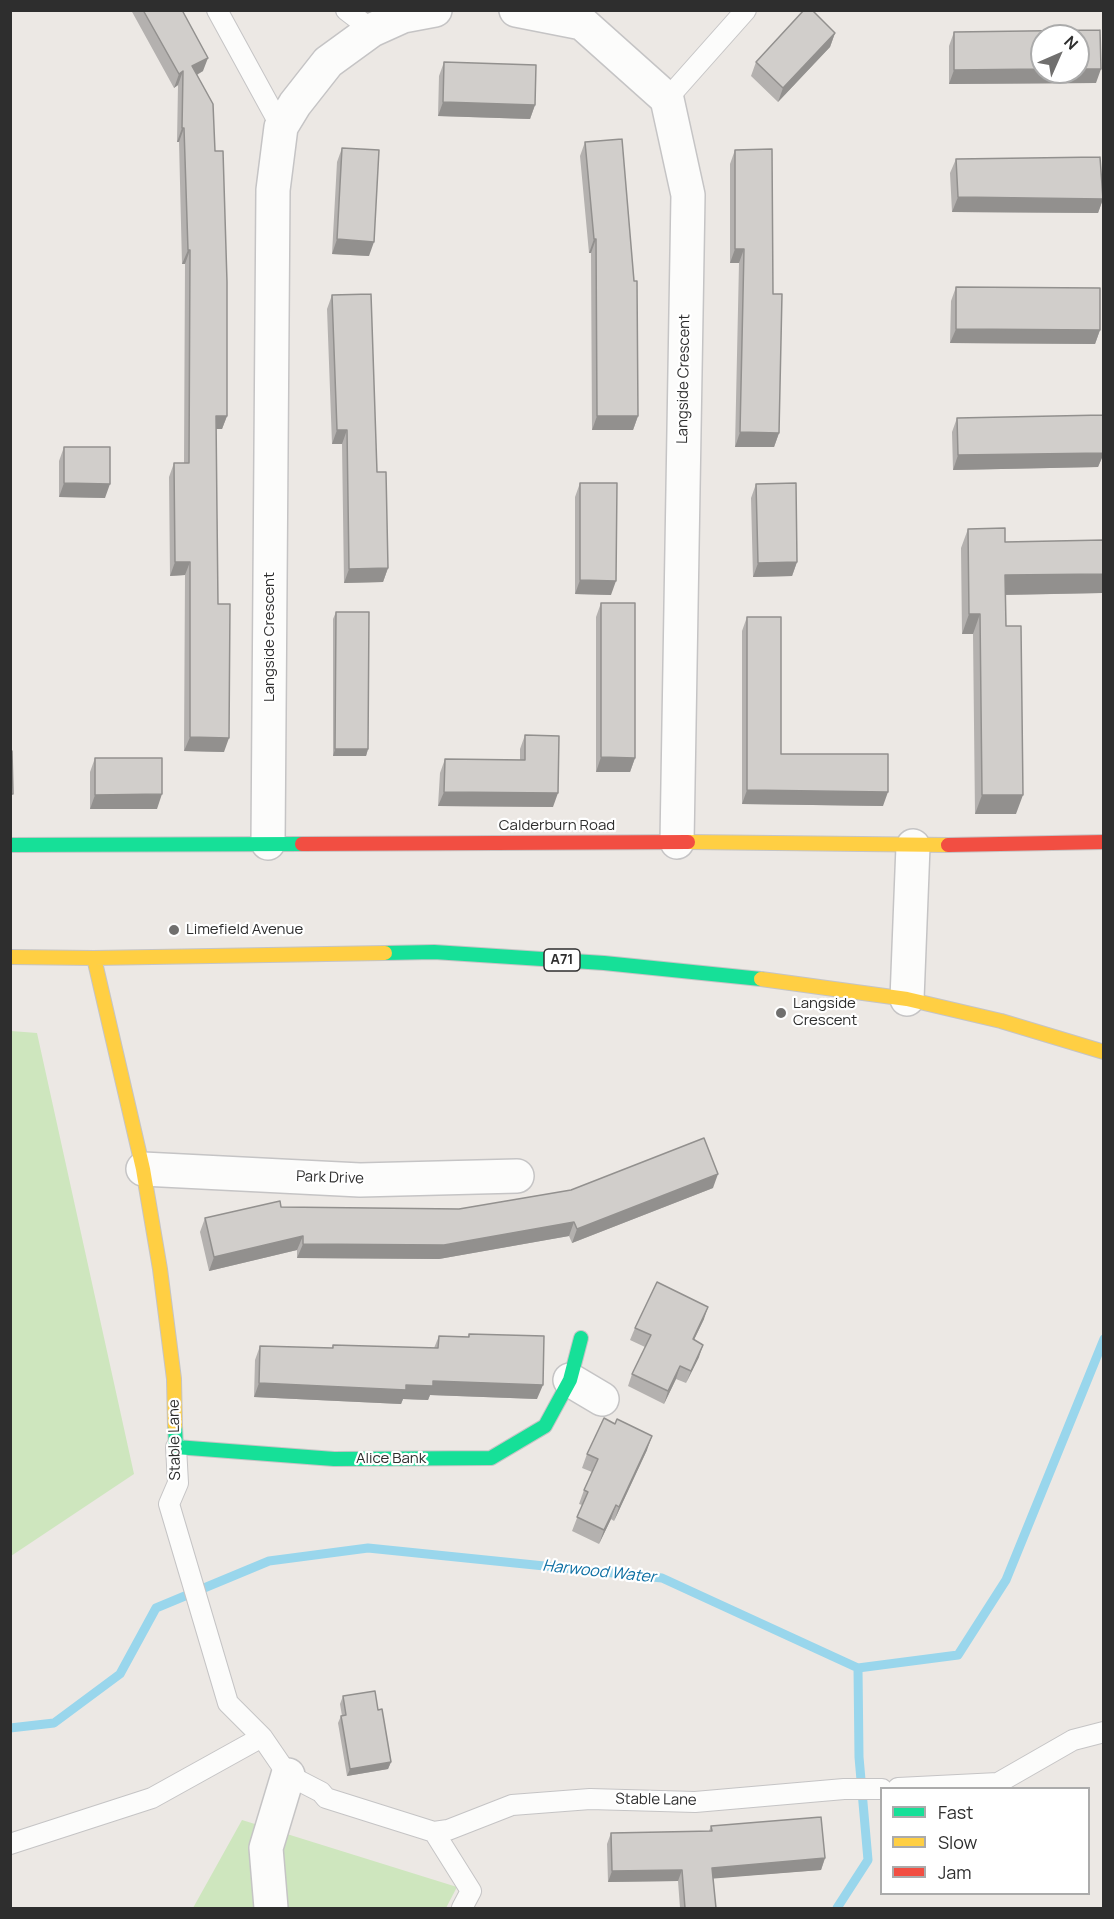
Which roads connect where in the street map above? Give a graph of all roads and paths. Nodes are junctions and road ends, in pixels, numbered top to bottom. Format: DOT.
graph roads {
  1 [pos="217,10"];
  2 [pos="345,10"];
  3 [pos="435,10"];
  4 [pos="516,10"];
  5 [pos="746,10"];
  6 [pos="590,17"];
  7 [pos="372,30"];
  8 [pos="667,99"];
  9 [pos="281,127"];
  10 [pos="676,842"];
  11 [pos="1104,842"];
  12 [pos="268,843"];
  13 [pos="10,845"];
  14 [pos="913,846"];
  15 [pos="10,957"];
  16 [pos="94,958"];
  17 [pos="907,999"];
  18 [pos="1104,1052"];
  19 [pos="143,1169"];
  20 [pos="517,1176"];
  21 [pos="581,1338"];
  22 [pos="570,1380"];
  23 [pos="602,1399"];
  24 [pos="176,1447"];
  25 [pos="1104,1732"];
  26 [pos="262,1737"];
  27 [pos="288,1774"];
  28 [pos="918,1787"];
  29 [pos="880,1789"];
  30 [pos="434,1832"];
  31 [pos="10,1844"];
  32 [pos="270,1908"];
  33 [pos="462,1908"];
  1 -- 9 [label="lane"];
  2 -- 7 [label="lane"];
  3 -- 7 [label="street, Langside Crescent"];
  4 -- 6 [label="street"];
  5 -- 8 [label="lane"];
  6 -- 8 [label="street"];
  7 -- 9 [label="street, Langside Crescent"];
  8 -- 10 [label="street, Langside Crescent"];
  9 -- 12 [label="street, Langside Crescent"];
  10 -- 12 [label="street, Calderburn Road"];
  10 -- 14 [label="street, Calderburn Road"];
  11 -- 14 [label="street, Calderburn Road"];
  12 -- 13 [label="street, Calderburn Road"];
  14 -- 17 [label="street"];
  15 -- 16 [label="street, A71"];
  16 -- 17 [label="street, A71"];
  16 -- 19 [label="street, Stable Lane"];
  17 -- 18 [label="street, A71"];
  19 -- 20 [label="street, Park Drive"];
  19 -- 24 [label="street, Stable Lane"];
  21 -- 22 [label="street, Alice Bank"];
  22 -- 23 [label="street"];
  22 -- 24 [label="street, Alice Bank"];
  24 -- 26 [label="lane, Stable Lane"];
  25 -- 28 [label="lane"];
  26 -- 27 [label="lane, Stable Lane"];
  26 -- 31 [label="lane"];
  27 -- 30 [label="lane, Stable Lane"];
  27 -- 32 [label="street"];
  29 -- 30 [label="lane, Stable Lane"];
  30 -- 33 [label="lane"];
}
